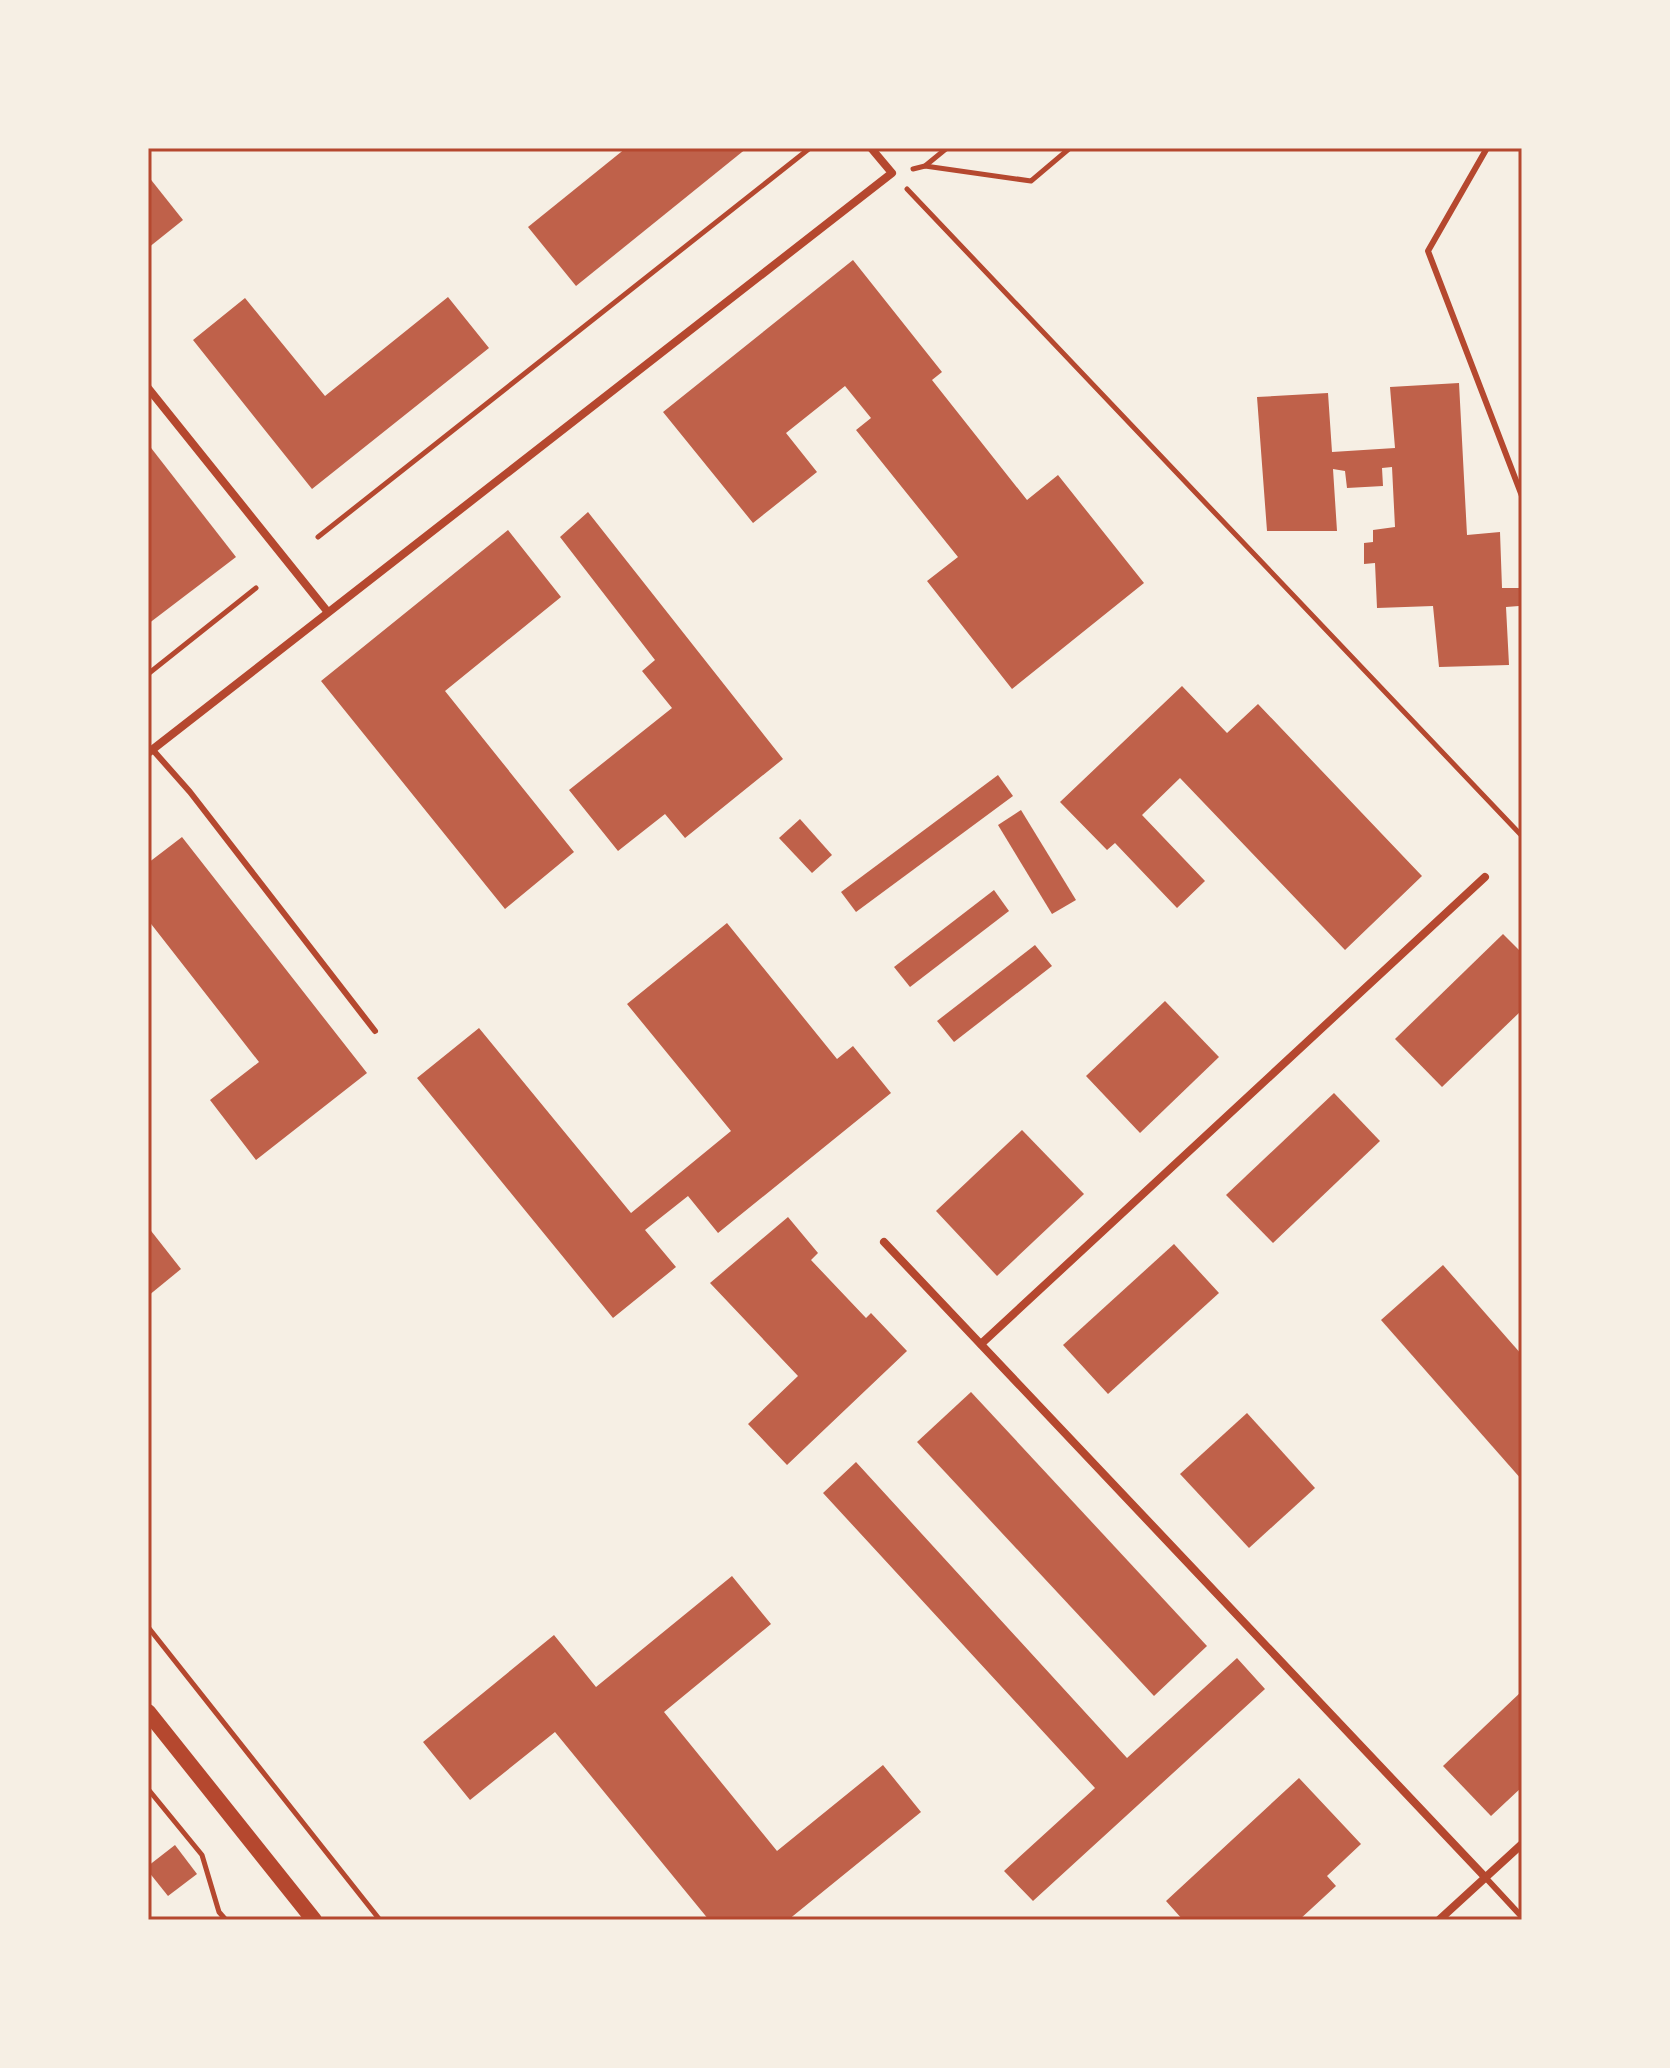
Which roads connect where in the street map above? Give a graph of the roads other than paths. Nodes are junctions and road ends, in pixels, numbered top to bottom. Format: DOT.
graph roads {
  1 [pos="871,148"];
  2 [pos="1487,148"];
  3 [pos="148,388"];
  4 [pos="1522,496"];
  5 [pos="327,611"];
  6 [pos="150,751"];
  7 [pos="1485,877"];
  8 [pos="375,1031"];
  9 [pos="884,1242"];
  10 [pos="981,1344"];
  11 [pos="148,1712"];
  12 [pos="1522,1844"];
  13 [pos="1485,1877"];
  14 [pos="1522,1917"];
  15 [pos="314,1920"];
  16 [pos="1439,1920"];
  1 -- 5 [label="street"];
  2 -- 4 [label="lane"];
  3 -- 5 [label="street"];
  5 -- 6 [label="street"];
  6 -- 8 [label="lane"];
  7 -- 10 [label="street"];
  9 -- 10 [label="street"];
  10 -- 13 [label="street"];
  11 -- 15 [label="main road"];
  12 -- 13 [label="street"];
  13 -- 14 [label="lane"];
  13 -- 16 [label="street"];
}
